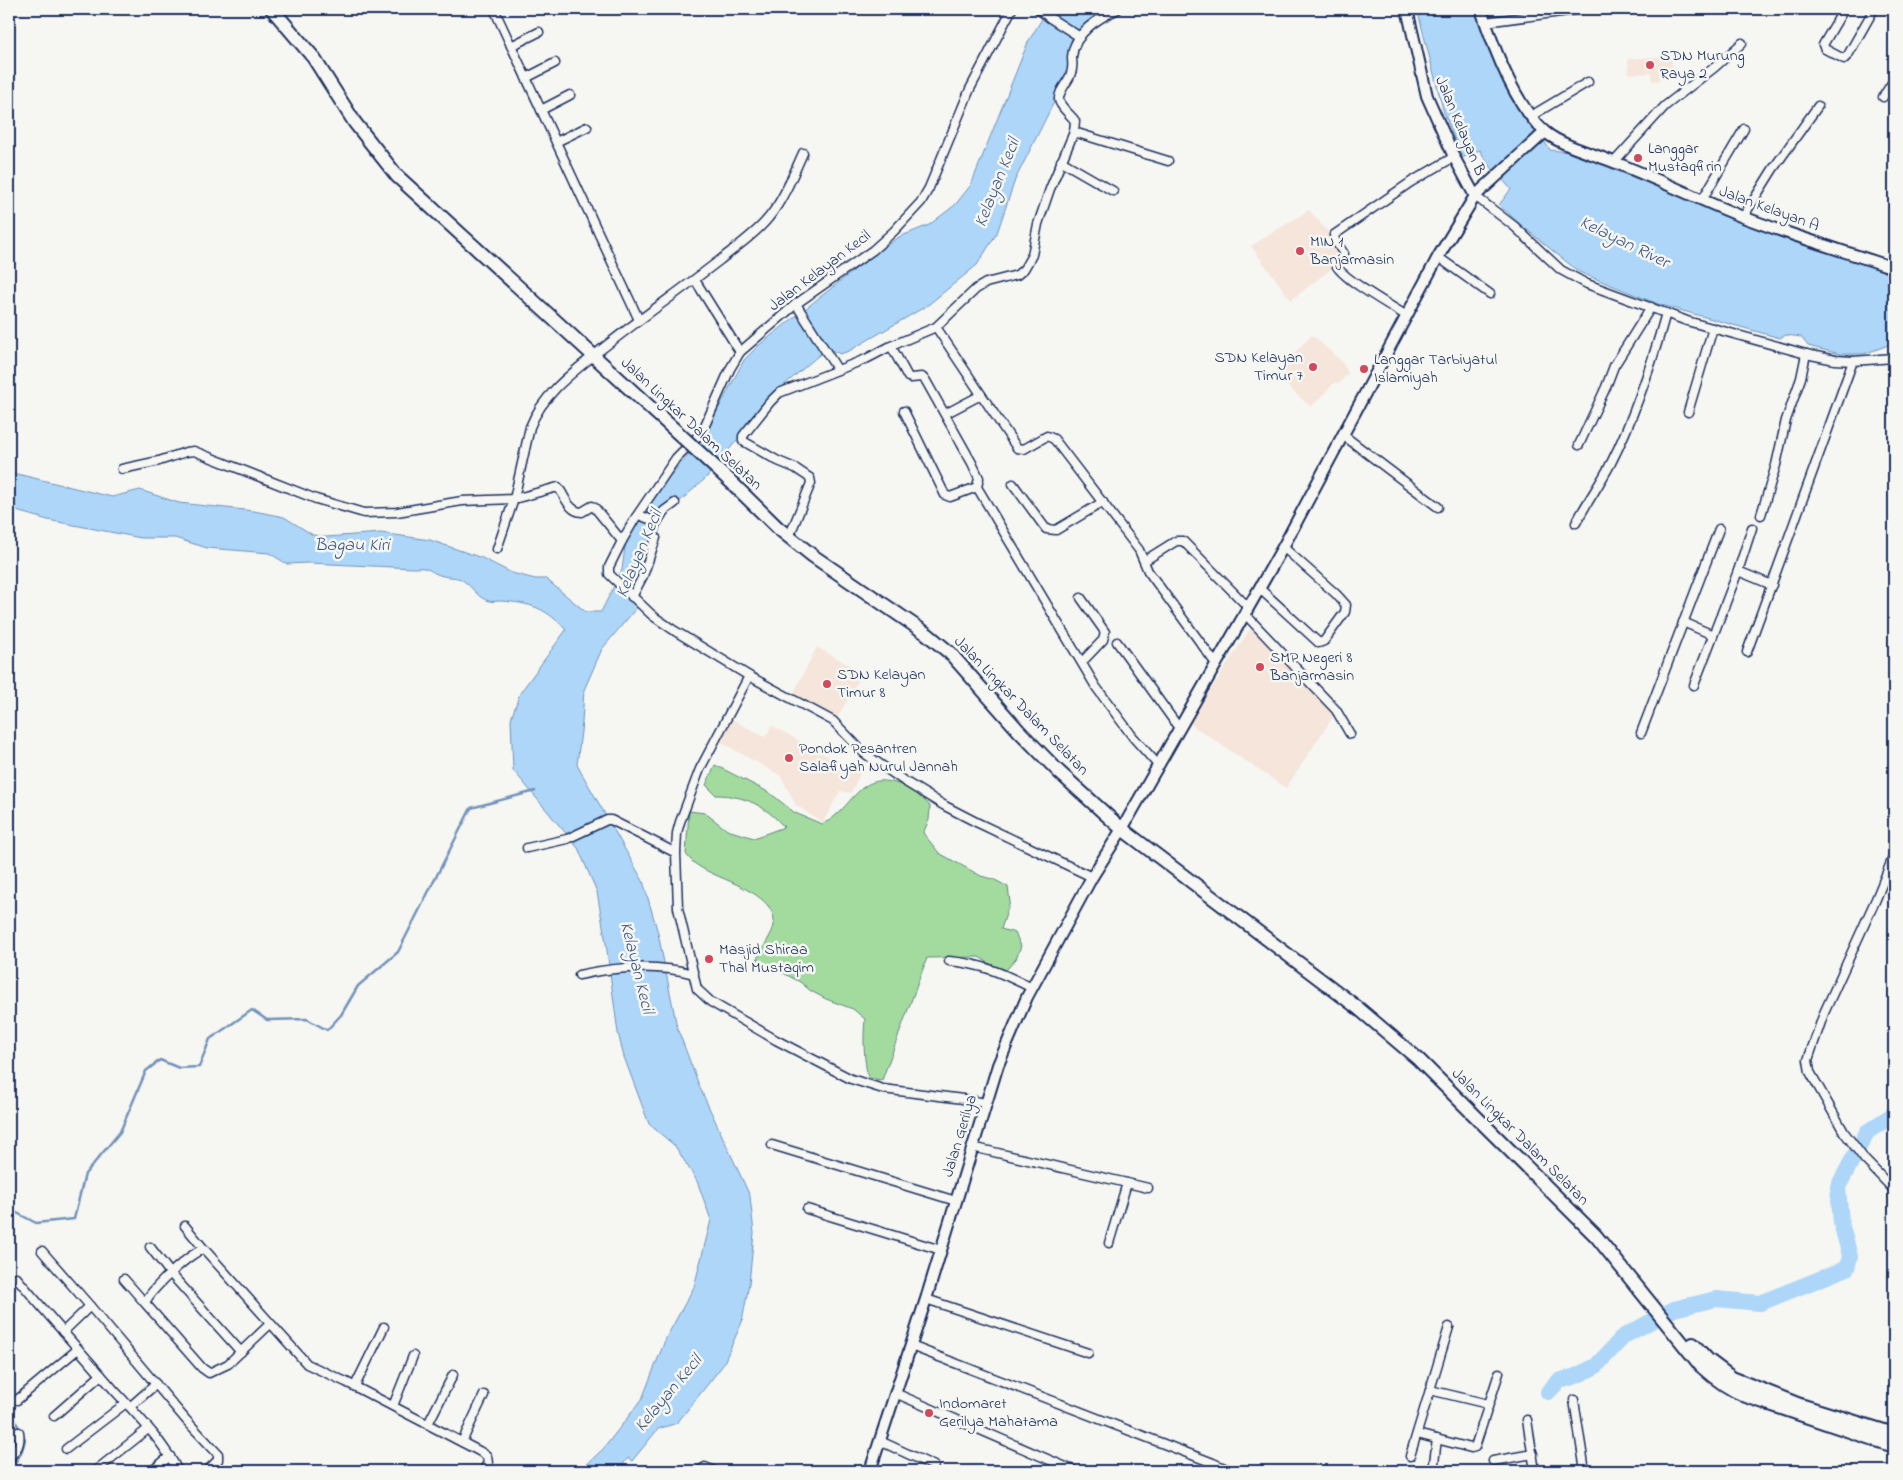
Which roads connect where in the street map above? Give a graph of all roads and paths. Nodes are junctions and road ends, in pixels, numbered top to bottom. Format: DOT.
graph roads {
  1 [pos="272,9"];
  2 [pos="504,9"];
  3 [pos="1012,9"];
  4 [pos="1118,9"];
  5 [pos="1407,9"];
  6 [pos="1481,9"];
  7 [pos="1584,9"];
  8 [pos="1844,9"];
  9 [pos="1874,9"];
  10 [pos="495,11"];
  11 [pos="1041,11"];
  12 [pos="1485,22"];
  13 [pos="539,32"];
  14 [pos="1079,36"];
  15 [pos="1742,43"];
  16 [pos="511,46"];
  17 [pos="555,64"];
  18 [pos="526,78"];
  19 [pos="1894,80"];
  20 [pos="1588,82"];
  21 [pos="570,96"];
  22 [pos="1884,97"];
  23 [pos="1818,106"];
  24 [pos="541,110"];
  25 [pos="1531,116"];
  26 [pos="586,127"];
  27 [pos="1744,129"];
  28 [pos="1074,132"];
  29 [pos="1545,132"];
  30 [pos="556,142"];
  31 [pos="803,153"];
  32 [pos="1454,157"];
  33 [pos="1061,161"];
  34 [pos="1168,161"];
  35 [pos="1614,162"];
  36 [pos="1113,191"];
  37 [pos="1478,193"];
  38 [pos="1702,200"];
  39 [pos="1743,217"];
  40 [pos="1438,257"];
  41 [pos="1894,268"];
  42 [pos="695,280"];
  43 [pos="1490,294"];
  44 [pos="798,306"];
  45 [pos="1651,307"];
  46 [pos="1666,312"];
  47 [pos="1407,316"];
  48 [pos="639,320"];
  49 [pos="936,327"];
  50 [pos="1713,328"];
  51 [pos="891,346"];
  52 [pos="740,352"];
  53 [pos="1806,354"];
  54 [pos="593,356"];
  55 [pos="1894,358"];
  56 [pos="1853,361"];
  57 [pos="837,369"];
  58 [pos="981,395"];
  59 [pos="904,411"];
  60 [pos="1688,412"];
  61 [pos="945,414"];
  62 [pos="1343,435"];
  63 [pos="1579,445"];
  64 [pos="122,469"];
  65 [pos="1013,484"];
  66 [pos="977,487"];
  67 [pos="514,499"];
  68 [pos="1103,502"];
  69 [pos="675,503"];
  70 [pos="1438,507"];
  71 [pos="1761,515"];
  72 [pos="637,516"];
  73 [pos="1576,523"];
  74 [pos="1752,528"];
  75 [pos="1719,529"];
  76 [pos="789,537"];
  77 [pos="656,538"];
  78 [pos="622,541"];
  79 [pos="1283,546"];
  80 [pos="497,549"];
  81 [pos="1144,561"];
  82 [pos="1738,571"];
  83 [pos="1772,585"];
  84 [pos="1259,588"];
  85 [pos="632,597"];
  86 [pos="1081,598"];
  87 [pos="1246,610"];
  88 [pos="1683,622"];
  89 [pos="1713,635"];
  90 [pos="1117,642"];
  91 [pos="1747,652"];
  92 [pos="1082,662"];
  93 [pos="1216,664"];
  94 [pos="749,676"];
  95 [pos="1694,685"];
  96 [pos="1178,728"];
  97 [pos="1641,733"];
  98 [pos="1350,734"];
  99 [pos="1158,765"];
  100 [pos="1122,829"];
  101 [pos="527,848"];
  102 [pos="676,853"];
  103 [pos="1894,855"];
  104 [pos="1092,877"];
  105 [pos="949,961"];
  106 [pos="694,974"];
  107 [pos="579,975"];
  108 [pos="1032,988"];
  109 [pos="986,1103"];
  110 [pos="772,1145"];
  111 [pos="972,1147"];
  112 [pos="1127,1183"];
  113 [pos="1148,1188"];
  114 [pos="1894,1190"];
  115 [pos="956,1201"];
  116 [pos="807,1209"];
  117 [pos="185,1226"];
  118 [pos="1109,1243"];
  119 [pos="150,1247"];
  120 [pos="204,1249"];
  121 [pos="941,1250"];
  122 [pos="42,1251"];
  123 [pos="171,1274"];
  124 [pos="16,1276"];
  125 [pos="124,1279"];
  126 [pos="926,1299"];
  127 [pos="145,1303"];
  128 [pos="90,1306"];
  129 [pos="270,1324"];
  130 [pos="1671,1324"];
  131 [pos="384,1327"];
  132 [pos="1450,1327"];
  133 [pos="62,1332"];
  134 [pos="911,1346"];
  135 [pos="78,1349"];
  136 [pos="241,1352"];
  137 [pos="1088,1354"];
  138 [pos="413,1356"];
  139 [pos="1499,1373"];
  140 [pos="101,1375"];
  141 [pos="453,1375"];
  142 [pos="156,1384"];
  143 [pos="355,1386"];
  144 [pos="1430,1390"];
  145 [pos="895,1393"];
  146 [pos="484,1394"];
  147 [pos="17,1400"];
  148 [pos="1574,1400"];
  149 [pos="128,1404"];
  150 [pos="1488,1404"];
  151 [pos="393,1406"];
  152 [pos="54,1416"];
  153 [pos="1527,1420"];
  154 [pos="428,1424"];
  155 [pos="148,1429"];
  156 [pos="9,1434"];
  157 [pos="1417,1434"];
  158 [pos="1894,1434"];
  159 [pos="1437,1439"];
  160 [pos="880,1441"];
  161 [pos="462,1442"];
  162 [pos="1894,1446"];
  163 [pos="66,1449"];
  164 [pos="1533,1454"];
  165 [pos="170,1456"];
  166 [pos="1410,1456"];
  167 [pos="9,1458"];
  168 [pos="1493,1461"];
  169 [pos="1213,1463"];
  170 [pos="934,1466"];
  171 [pos="95,1471"];
  172 [pos="152,1471"];
  173 [pos="178,1471"];
  174 [pos="207,1471"];
  175 [pos="483,1471"];
  176 [pos="699,1471"];
  177 [pos="715,1471"];
  178 [pos="870,1471"];
  179 [pos="1075,1471"];
  180 [pos="1210,1471"];
  181 [pos="1231,1471"];
  182 [pos="1432,1471"];
  183 [pos="1535,1471"];
  184 [pos="1585,1471"];
  1 -- 54 [label="main road, Jalan Lingkar Dalam Selatan"];
  2 -- 10 [label="street"];
  3 -- 44 [label="street, Jalan Kelayan Kecil"];
  4 -- 14 [label="street"];
  5 -- 32 [label="street, Jalan Kelayan B"];
  6 -- 12 [label="street, Jalan Kelayan A"];
  7 -- 12 [label="street"];
  8 -- 9 [label="street"];
  10 -- 16 [label="street"];
  11 -- 14 [label="street"];
  12 -- 25 [label="street, Jalan Kelayan A"];
  13 -- 16 [label="street"];
  14 -- 28 [label="street"];
  15 -- 35 [label="street"];
  16 -- 18 [label="street"];
  17 -- 18 [label="street"];
  18 -- 24 [label="street"];
  19 -- 22 [label="street"];
  20 -- 25 [label="street"];
  21 -- 24 [label="street"];
  23 -- 39 [label="street"];
  24 -- 30 [label="street"];
  25 -- 29 [label="street, Jalan Kelayan A"];
  26 -- 30 [label="street"];
  27 -- 38 [label="street"];
  28 -- 33 [label="street"];
  28 -- 34 [label="street"];
  29 -- 35 [label="street, Jalan Kelayan A"];
  29 -- 37 [label="street, Jalan Gerilya"];
  30 -- 48 [label="street"];
  31 -- 42 [label="street"];
  32 -- 37 [label="street, Jalan Kelayan B"];
  32 -- 47 [label="street"];
  33 -- 36 [label="street"];
  33 -- 49 [label="street"];
  35 -- 38 [label="street, Jalan Kelayan A"];
  37 -- 40 [label="street, Jalan Gerilya"];
  37 -- 45 [label="street"];
  38 -- 39 [label="street, Jalan Kelayan A"];
  39 -- 41 [label="street, Jalan Kelayan A"];
  40 -- 43 [label="street"];
  40 -- 47 [label="street, Jalan Gerilya"];
  42 -- 48 [label="street"];
  42 -- 52 [label="street"];
  44 -- 52 [label="street, Jalan Kelayan Kecil"];
  44 -- 57 [label="street"];
  45 -- 46 [label="street"];
  45 -- 63 [label="street"];
  46 -- 50 [label="street"];
  46 -- 73 [label="street"];
  47 -- 62 [label="street, Jalan Gerilya"];
  48 -- 54 [label="street"];
  49 -- 51 [label="street"];
  49 -- 58 [label="street"];
  50 -- 53 [label="street"];
  50 -- 60 [label="street"];
  51 -- 57 [label="street"];
  51 -- 61 [label="street"];
  52 -- 72 [label="street, Jalan Kelayan Kecil"];
  53 -- 56 [label="street"];
  53 -- 71 [label="street"];
  54 -- 67 [label="street"];
  54 -- 76 [label="main road, Jalan Lingkar Dalam Selatan, bridge"];
  55 -- 56 [label="street"];
  56 -- 83 [label="street"];
  57 -- 76 [label="street"];
  58 -- 61 [label="street"];
  58 -- 68 [label="street"];
  59 -- 66 [label="street"];
  61 -- 66 [label="street"];
  62 -- 70 [label="street"];
  62 -- 79 [label="street, Jalan Gerilya"];
  64 -- 67 [label="street"];
  65 -- 68 [label="street"];
  66 -- 92 [label="street"];
  67 -- 78 [label="street"];
  67 -- 80 [label="street"];
  68 -- 81 [label="street"];
  69 -- 72 [label="street"];
  72 -- 78 [label="street, Jalan Kelayan Kecil"];
  74 -- 82 [label="street"];
  75 -- 88 [label="street"];
  76 -- 100 [label="main road, Jalan Lingkar Dalam Selatan"];
  77 -- 85 [label="street"];
  78 -- 85 [label="street, Jalan Kelayan Kecil"];
  79 -- 84 [label="street, Jalan Gerilya"];
  79 -- 84 [label="street"];
  81 -- 87 [label="street"];
  81 -- 93 [label="street"];
  82 -- 83 [label="street"];
  82 -- 89 [label="street"];
  83 -- 91 [label="street"];
  84 -- 87 [label="street, Jalan Gerilya"];
  85 -- 94 [label="street"];
  86 -- 92 [label="street"];
  87 -- 93 [label="street, Jalan Gerilya"];
  87 -- 98 [label="street"];
  88 -- 89 [label="street"];
  88 -- 97 [label="street"];
  89 -- 95 [label="street"];
  90 -- 96 [label="street"];
  92 -- 99 [label="street"];
  93 -- 96 [label="street, Jalan Gerilya"];
  94 -- 102 [label="street"];
  94 -- 104 [label="street"];
  96 -- 99 [label="street, Jalan Gerilya"];
  99 -- 100 [label="street, Jalan Gerilya"];
  100 -- 104 [label="street, Jalan Gerilya"];
  100 -- 130 [label="main road, Jalan Lingkar Dalam Selatan"];
  101 -- 102 [label="street"];
  102 -- 106 [label="street"];
  103 -- 114 [label="street"];
  104 -- 108 [label="street, Jalan Gerilya"];
  105 -- 108 [label="street"];
  106 -- 107 [label="street"];
  106 -- 109 [label="street"];
  108 -- 109 [label="street, Jalan Gerilya"];
  109 -- 111 [label="street, Jalan Gerilya"];
  110 -- 115 [label="street"];
  111 -- 112 [label="street"];
  111 -- 115 [label="street, Jalan Gerilya"];
  112 -- 113 [label="street"];
  112 -- 118 [label="street"];
  115 -- 121 [label="street, Jalan Gerilya"];
  116 -- 121 [label="street"];
  117 -- 120 [label="street"];
  119 -- 123 [label="street"];
  120 -- 123 [label="street"];
  120 -- 129 [label="street"];
  121 -- 126 [label="street, Jalan Gerilya"];
  122 -- 128 [label="street"];
  123 -- 127 [label="street"];
  123 -- 136 [label="street"];
  124 -- 133 [label="street"];
  125 -- 127 [label="street"];
  126 -- 134 [label="street, Jalan Gerilya"];
  126 -- 137 [label="street"];
  127 -- 136 [label="street"];
  128 -- 133 [label="street"];
  128 -- 142 [label="street"];
  129 -- 136 [label="street"];
  129 -- 143 [label="street"];
  130 -- 158 [label="main road, Jalan Lingkar Dalam Selatan"];
  130 -- 162 [label="main road, Jalan Lingkar Dalam Selatan"];
  131 -- 143 [label="street"];
  132 -- 144 [label="street"];
  133 -- 135 [label="street"];
  134 -- 145 [label="street, Jalan Gerilya"];
  134 -- 169 [label="street"];
  135 -- 140 [label="street"];
  135 -- 147 [label="street"];
  138 -- 151 [label="street"];
  139 -- 150 [label="street"];
  140 -- 149 [label="street"];
  140 -- 152 [label="street"];
  141 -- 154 [label="street"];
  142 -- 149 [label="street"];
  142 -- 174 [label="street"];
  143 -- 151 [label="street"];
  144 -- 150 [label="street"];
  144 -- 157 [label="street"];
  145 -- 160 [label="street, Jalan Gerilya"];
  145 -- 179 [label="street"];
  146 -- 161 [label="street"];
  148 -- 184 [label="street"];
  149 -- 155 [label="street"];
  149 -- 163 [label="street"];
  150 -- 159 [label="street"];
  151 -- 154 [label="street"];
  153 -- 164 [label="street"];
  154 -- 161 [label="street"];
  155 -- 165 [label="street"];
  155 -- 171 [label="street"];
  156 -- 167 [label="street"];
  157 -- 159 [label="street"];
  157 -- 166 [label="street"];
  159 -- 182 [label="street"];
  160 -- 170 [label="street"];
  160 -- 178 [label="street, Jalan Gerilya"];
  161 -- 175 [label="street"];
  164 -- 168 [label="street"];
  164 -- 183 [label="street"];
  165 -- 172 [label="street"];
  165 -- 173 [label="street"];
  169 -- 180 [label="street"];
  169 -- 181 [label="street"];
  176 -- 177 [label="street"];
}
